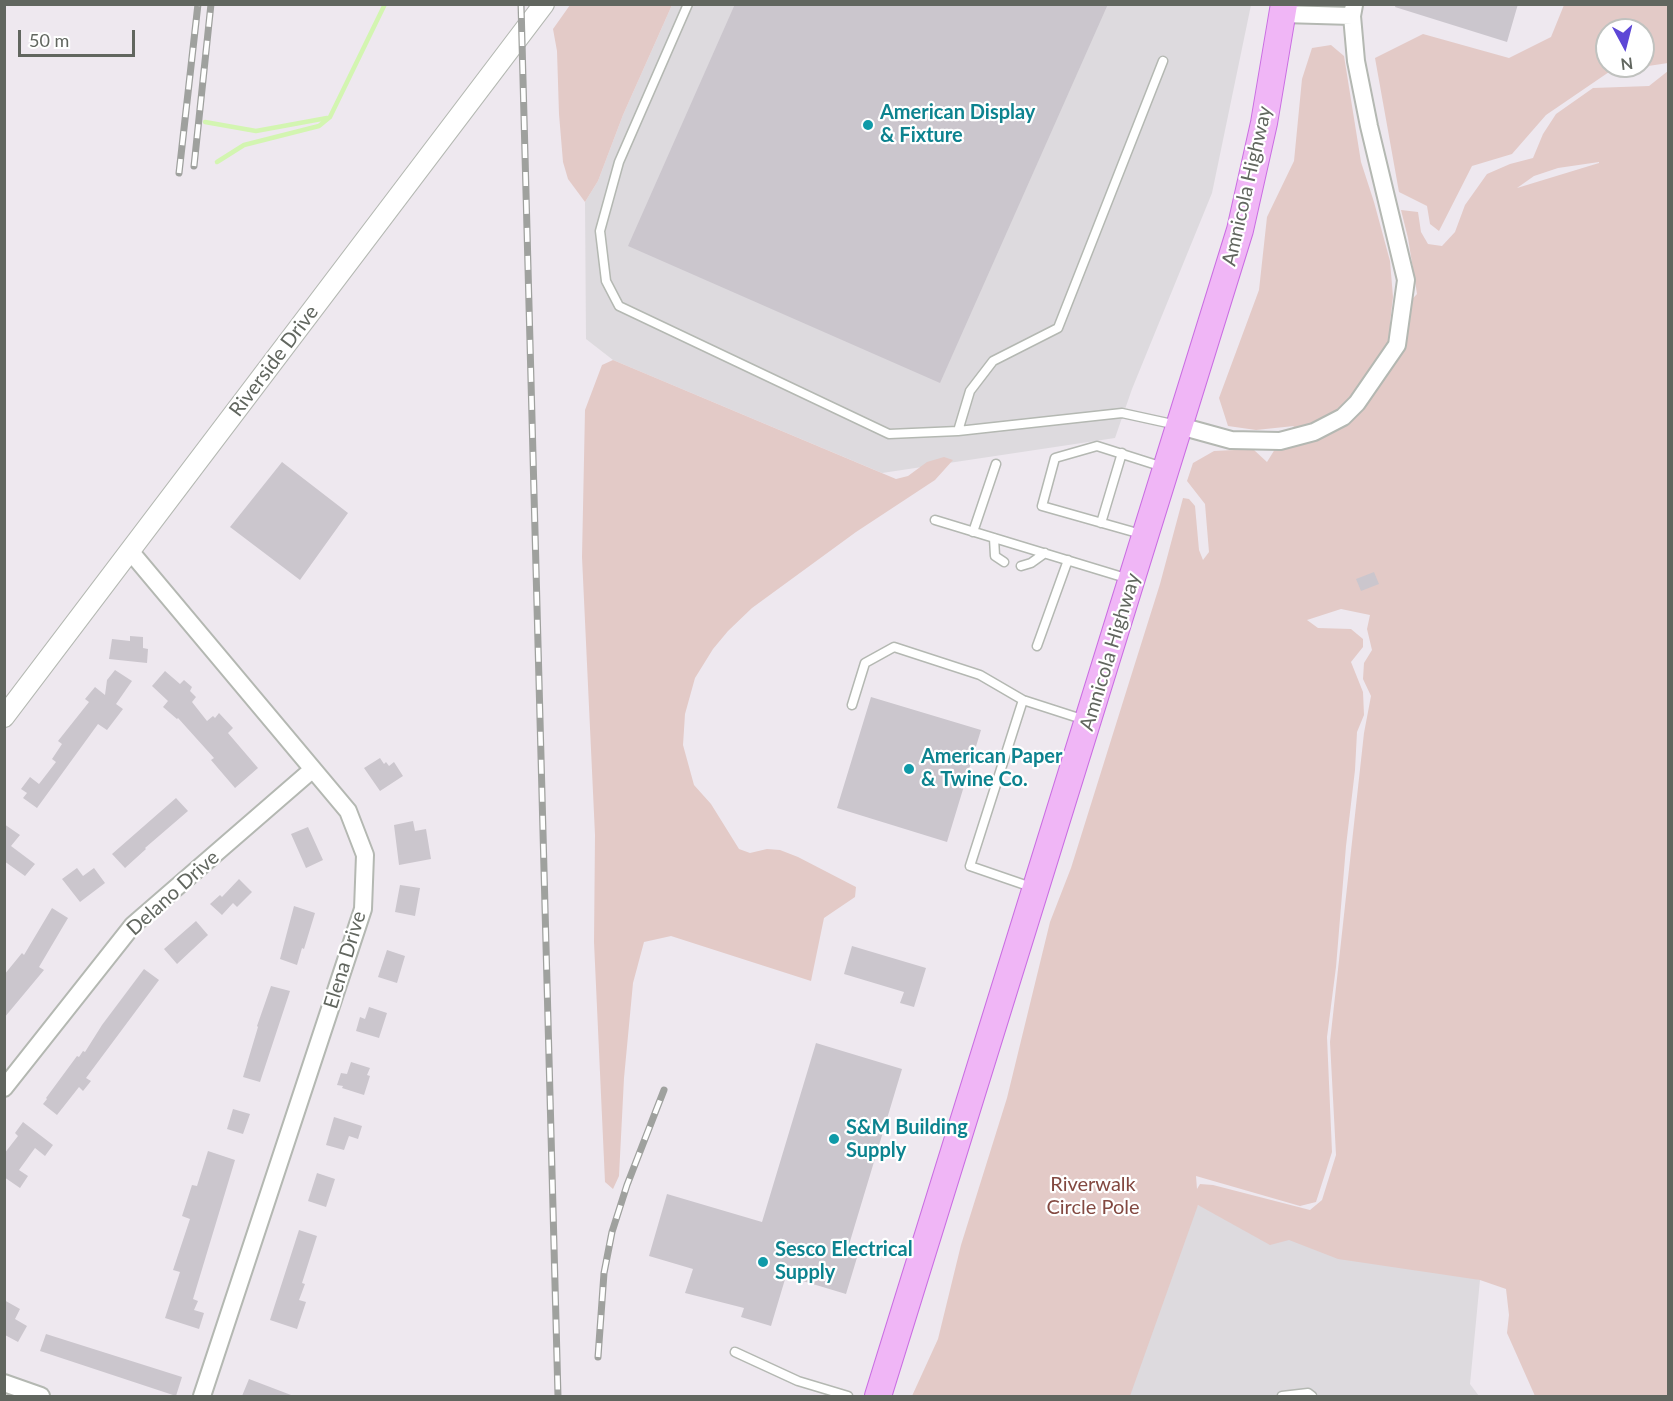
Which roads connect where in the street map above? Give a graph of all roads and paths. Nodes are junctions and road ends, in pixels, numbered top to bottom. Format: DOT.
graph roads {
  1 [pos="544,4"];
  2 [pos="688,4"];
  3 [pos="1284,9"];
  4 [pos="1353,10"];
  5 [pos="1163,61"];
  6 [pos="1180,426"];
  7 [pos="958,431"];
  8 [pos="1122,453"];
  9 [pos="996,464"];
  10 [pos="1167,469"];
  11 [pos="934,520"];
  12 [pos="1101,523"];
  13 [pos="973,532"];
  14 [pos="1146,536"];
  15 [pos="994,538"];
  16 [pos="130,551"];
  17 [pos="1045,554"];
  18 [pos="1068,560"];
  19 [pos="1004,562"];
  20 [pos="1022,566"];
  21 [pos="1132,580"];
  22 [pos="1037,646"];
  23 [pos="1023,700"];
  24 [pos="852,705"];
  25 [pos="4,717"];
  26 [pos="1088,722"];
  27 [pos="313,769"];
  28 [pos="1035,889"];
  29 [pos="4,1088"];
  30 [pos="735,1352"];
  31 [pos="4,1383"];
  32 [pos="40,1396"];
  33 [pos="202,1396"];
  34 [pos="848,1396"];
  35 [pos="878,1396"];
  36 [pos="1282,1396"];
  37 [pos="1312,1396"];
  1 -- 16 [label="street, Riverside Drive"];
  2 -- 7 [label="lane"];
  3 -- 4 [label="street"];
  3 -- 6 [label="main road, Amnicola Highway"];
  4 -- 6 [label="street"];
  5 -- 7 [label="lane"];
  6 -- 7 [label="lane"];
  6 -- 10 [label="main road, Amnicola Highway"];
  8 -- 10 [label="lane"];
  8 -- 12 [label="lane"];
  8 -- 12 [label="lane"];
  9 -- 13 [label="lane"];
  10 -- 14 [label="main road, Amnicola Highway"];
  11 -- 13 [label="lane"];
  12 -- 14 [label="lane"];
  13 -- 15 [label="lane"];
  14 -- 21 [label="main road, Amnicola Highway"];
  15 -- 17 [label="lane"];
  15 -- 19 [label="lane"];
  16 -- 25 [label="street, Riverside Drive"];
  16 -- 27 [label="street, Elena Drive"];
  17 -- 18 [label="lane"];
  17 -- 20 [label="lane"];
  18 -- 21 [label="lane"];
  18 -- 22 [label="lane"];
  21 -- 26 [label="main road, Amnicola Highway"];
  23 -- 24 [label="lane"];
  23 -- 26 [label="lane"];
  23 -- 28 [label="lane"];
  26 -- 28 [label="main road, Amnicola Highway"];
  27 -- 29 [label="street, Delano Drive"];
  27 -- 33 [label="street, Elena Drive"];
  28 -- 35 [label="main road, Amnicola Highway"];
  30 -- 34 [label="lane"];
  31 -- 32 [label="street"];
  36 -- 37 [label="lane"];
}
